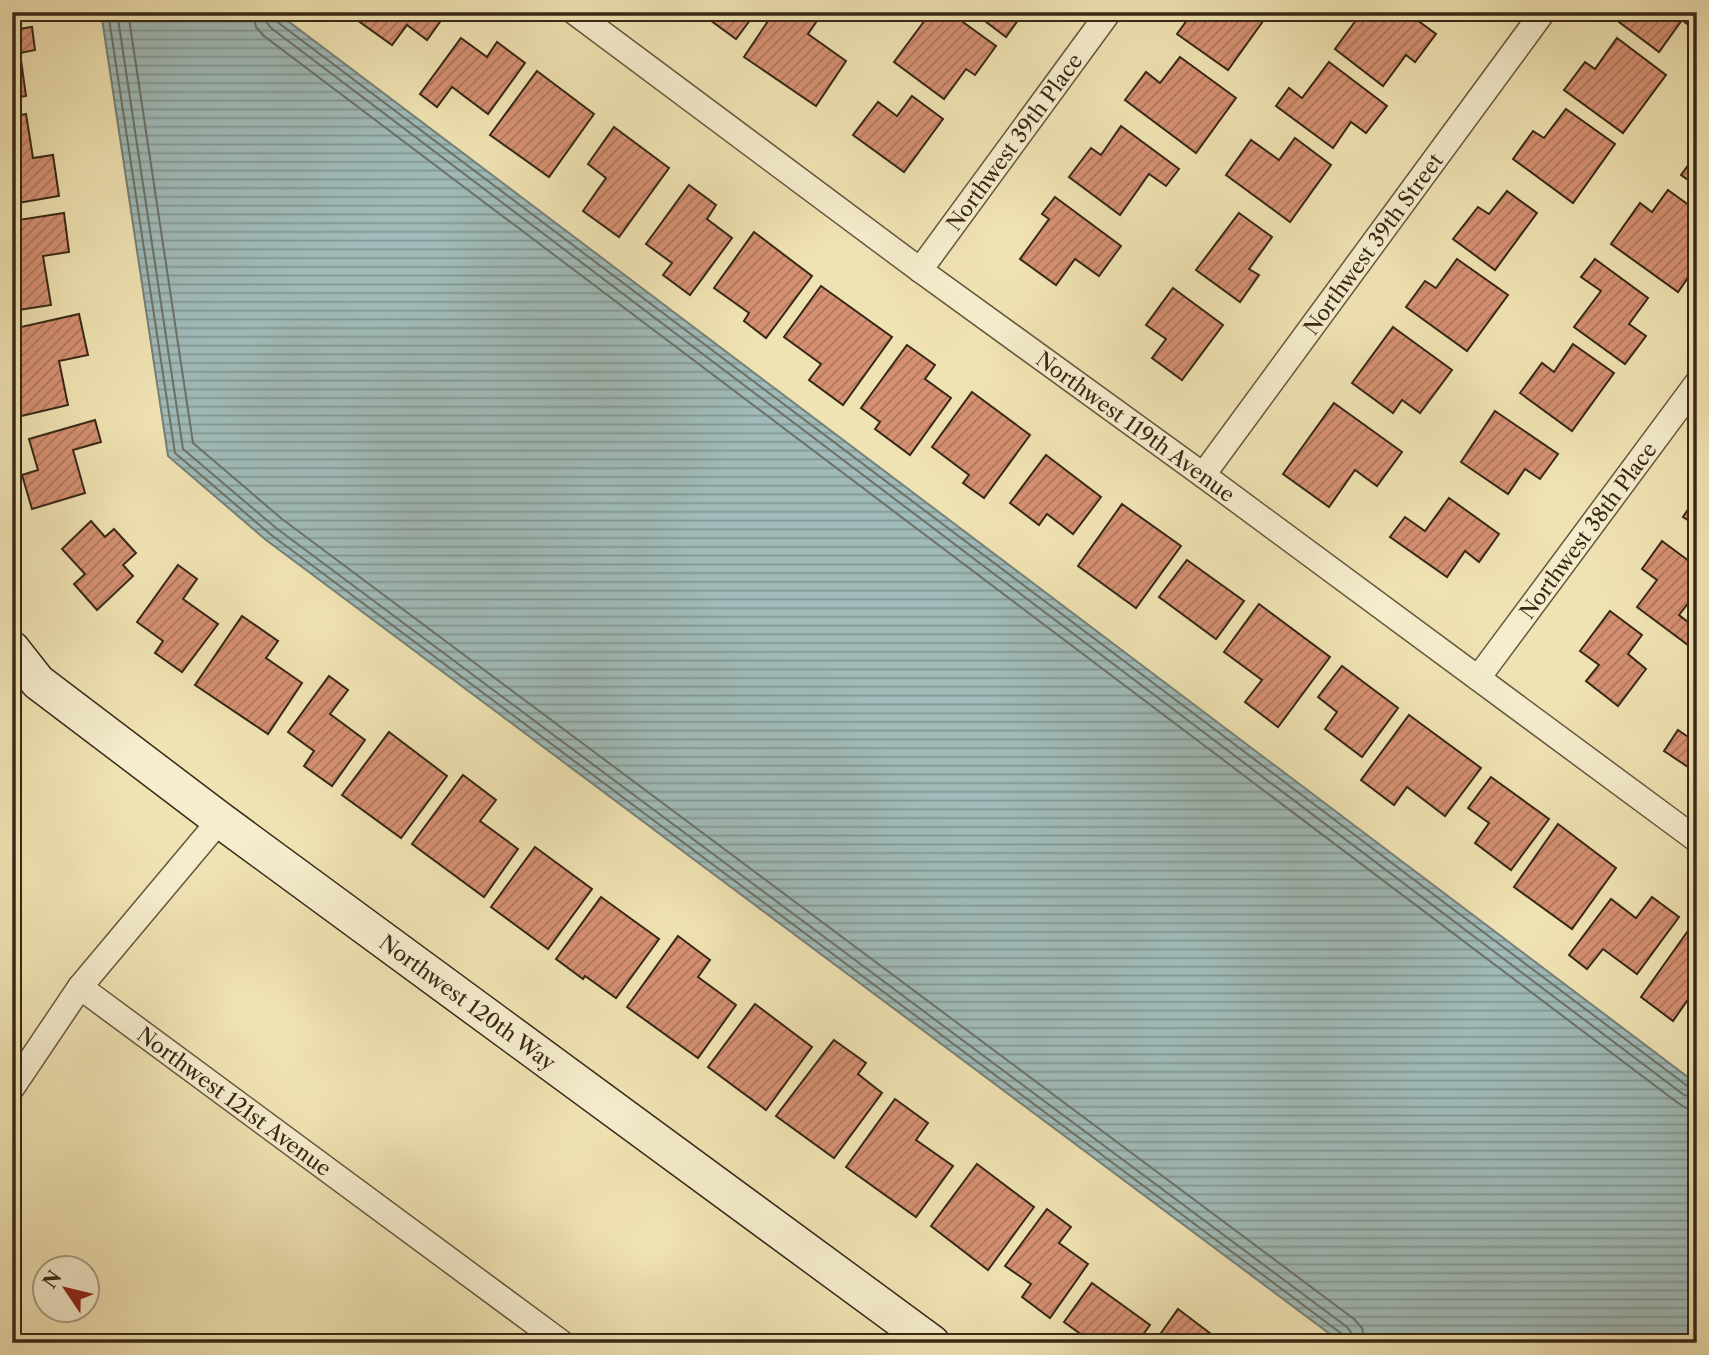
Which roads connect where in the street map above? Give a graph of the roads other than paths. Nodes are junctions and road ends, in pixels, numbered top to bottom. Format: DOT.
graph roads {
  1 [pos="574,12"];
  2 [pos="1109,12"];
  3 [pos="1543,12"];
  4 [pos="920,270"];
  5 [pos="1697,383"];
  6 [pos="1203,475"];
  7 [pos="12,649"];
  8 [pos="1478,678"];
  9 [pos="220,820"];
  10 [pos="1697,840"];
  11 [pos="80,987"];
  12 [pos="12,1088"];
  13 [pos="562,1343"];
  14 [pos="932,1343"];
  1 -- 4 [label="street, Northwest 119th Avenue"];
  2 -- 4 [label="street, Northwest 39th Place"];
  3 -- 6 [label="street, Northwest 39th Street"];
  4 -- 6 [label="street, Northwest 119th Avenue"];
  5 -- 8 [label="street, Northwest 38th Place"];
  6 -- 8 [label="street, Northwest 119th Avenue"];
  7 -- 9 [label="street, Northwest 120th Way"];
  8 -- 10 [label="street, Northwest 119th Avenue"];
  9 -- 11 [label="street"];
  9 -- 14 [label="street, Northwest 120th Way"];
  11 -- 12 [label="street"];
  11 -- 13 [label="street, Northwest 121st Avenue"];
}
